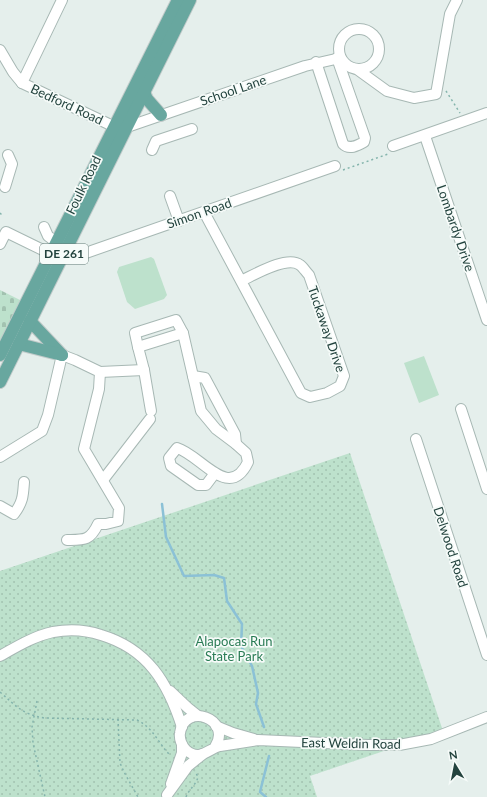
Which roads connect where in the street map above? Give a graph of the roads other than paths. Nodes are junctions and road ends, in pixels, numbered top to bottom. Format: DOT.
graph roads {
  1 [pos="62,0"];
  2 [pos="178,0"];
  3 [pos="190,0"];
  4 [pos="457,0"];
  5 [pos="0,50"];
  6 [pos="339,58"];
  7 [pos="316,62"];
  8 [pos="358,70"];
  9 [pos="22,83"];
  10 [pos="144,92"];
  11 [pos="487,114"];
  12 [pos="161,115"];
  13 [pos="115,127"];
  14 [pos="127,127"];
  15 [pos="192,129"];
  16 [pos="425,136"];
  17 [pos="394,146"];
  18 [pos="152,150"];
  19 [pos="8,155"];
  20 [pos="337,169"];
  21 [pos="5,187"];
  22 [pos="170,196"];
  23 [pos="204,212"];
  24 [pos="179,220"];
  25 [pos="44,227"];
  26 [pos="56,242"];
  27 [pos="0,244"];
  28 [pos="57,255"];
  29 [pos="241,282"];
  30 [pos="487,320"];
  31 [pos="30,321"];
  32 [pos="183,333"];
  33 [pos="19,344"];
  34 [pos="138,347"];
  35 [pos="0,355"];
  36 [pos="62,355"];
  37 [pos="144,370"];
  38 [pos="100,372"];
  39 [pos="193,376"];
  40 [pos="0,382"];
  41 [pos="461,409"];
  42 [pos="416,439"];
  43 [pos="236,444"];
  44 [pos="0,457"];
  45 [pos="215,473"];
  46 [pos="103,480"];
  47 [pos="24,482"];
  48 [pos="487,490"];
  49 [pos="0,506"];
  50 [pos="67,540"];
  51 [pos="487,655"];
  52 [pos="0,656"];
  53 [pos="166,686"];
  54 [pos="198,716"];
  55 [pos="487,717"];
  56 [pos="216,726"];
  57 [pos="182,727"];
  58 [pos="258,740"];
  59 [pos="182,745"];
  60 [pos="215,747"];
  61 [pos="203,754"];
  62 [pos="166,796"];
  1 -- 9 [label="street"];
  2 -- 13 [label="main road, Foulk Road / DE 261"];
  3 -- 10 [label="main road, Foulk Road / DE 261"];
  4 -- 8 [label="street"];
  5 -- 9 [label="street, Bedford Road"];
  6 -- 7 [label="street, School Lane"];
  6 -- 7 [label="street"];
  6 -- 8 [label="street"];
  6 -- 8 [label="street"];
  7 -- 12 [label="street, School Lane"];
  9 -- 13 [label="street, Bedford Road"];
  10 -- 12 [label="main road"];
  10 -- 14 [label="main road, Foulk Road / DE 261"];
  11 -- 16 [label="street"];
  12 -- 14 [label="street, School Lane"];
  13 -- 14 [label="street, Bedford Road"];
  13 -- 26 [label="main road, Foulk Road / DE 261"];
  14 -- 28 [label="main road, Foulk Road / DE 261"];
  15 -- 18 [label="street"];
  16 -- 17 [label="street"];
  16 -- 30 [label="street, Lombardy Drive"];
  19 -- 21 [label="street"];
  20 -- 23 [label="street, Simon Road"];
  22 -- 24 [label="street"];
  23 -- 24 [label="street, Simon Road"];
  23 -- 29 [label="street, Tuckaway Drive"];
  24 -- 28 [label="street, Simon Road"];
  25 -- 26 [label="street"];
  26 -- 28 [label="main road, Foulk Road / DE 261"];
  27 -- 28 [label="street"];
  28 -- 31 [label="main road, Foulk Road / DE 261"];
  28 -- 35 [label="main road, Foulk Road / DE 261"];
  29 -- 29 [label="street, Tuckaway Drive"];
  31 -- 33 [label="main road, Foulk Road / DE 261"];
  31 -- 36 [label="main road"];
  32 -- 34 [label="street"];
  32 -- 34 [label="street"];
  32 -- 39 [label="street"];
  33 -- 36 [label="main road"];
  33 -- 40 [label="main road, Foulk Road / DE 261"];
  34 -- 37 [label="street"];
  36 -- 38 [label="street"];
  36 -- 44 [label="street"];
  37 -- 38 [label="street"];
  37 -- 46 [label="street"];
  38 -- 46 [label="street"];
  39 -- 43 [label="street"];
  39 -- 43 [label="street"];
  41 -- 48 [label="street"];
  42 -- 51 [label="street, Delwood Road"];
  43 -- 45 [label="street"];
  46 -- 50 [label="street"];
  47 -- 49 [label="street"];
  52 -- 53 [label="street"];
  53 -- 54 [label="street"];
  53 -- 57 [label="street"];
  54 -- 56 [label="street"];
  54 -- 57 [label="street"];
  55 -- 58 [label="street, East Weldin Road"];
  56 -- 58 [label="street, East Weldin Road"];
  56 -- 60 [label="street"];
  57 -- 59 [label="street"];
  58 -- 60 [label="street, East Weldin Road"];
  59 -- 61 [label="street"];
  59 -- 62 [label="street"];
  60 -- 61 [label="street"];
  61 -- 62 [label="street"];
}
